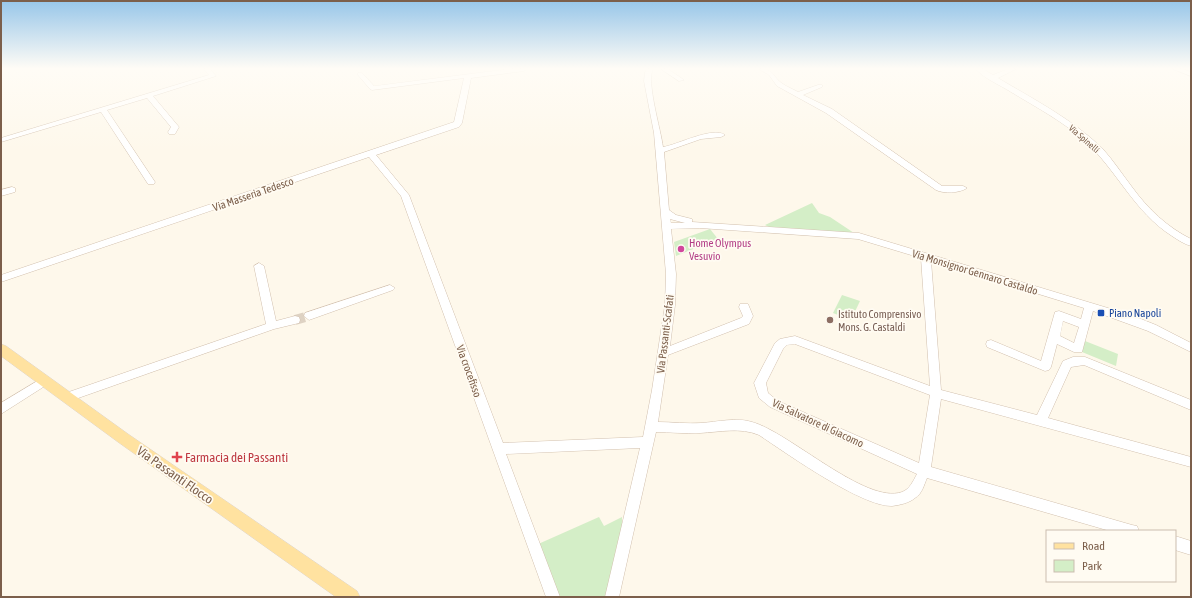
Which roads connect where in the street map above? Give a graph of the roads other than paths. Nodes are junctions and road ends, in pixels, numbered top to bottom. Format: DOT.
graph roads {
  1 [pos="146,97"];
  2 [pos="150,97"];
  3 [pos="464,97"];
  4 [pos="650,97"];
  5 [pos="800,97"];
  6 [pos="1024,97"];
  7 [pos="104,109"];
  8 [pos="172,132"];
  9 [pos="721,135"];
  10 [pos="1,140"];
  11 [pos="659,150"];
  12 [pos="371,154"];
  13 [pos="144,165"];
  14 [pos="151,182"];
  15 [pos="963,188"];
  16 [pos="12,190"];
  17 [pos="1,193"];
  18 [pos="664,210"];
  19 [pos="689,221"];
  20 [pos="666,225"];
  21 [pos="750,228"];
  22 [pos="1191,243"];
  23 [pos="926,257"];
  24 [pos="259,266"];
  25 [pos="1,279"];
  26 [pos="390,288"];
  27 [pos="744,307"];
  28 [pos="1089,307"];
  29 [pos="309,316"];
  30 [pos="295,320"];
  31 [pos="1084,325"];
  32 [pos="272,326"];
  33 [pos="1054,338"];
  34 [pos="991,344"];
  35 [pos="1191,348"];
  36 [pos="1,349"];
  37 [pos="663,353"];
  38 [pos="44,381"];
  39 [pos="936,393"];
  40 [pos="67,397"];
  41 [pos="1191,406"];
  42 [pos="1,409"];
  43 [pos="1040,422"];
  44 [pos="651,427"];
  45 [pos="648,443"];
  46 [pos="498,449"];
  47 [pos="1191,462"];
  48 [pos="924,471"];
  49 [pos="1129,530"];
  50 [pos="1176,543"];
  51 [pos="1191,548"];
  52 [pos="351,597"];
  53 [pos="553,597"];
  54 [pos="612,597"];
  1 -- 7 [label="street"];
  2 -- 8 [label="street"];
  3 -- 12 [label="street, Via Masseria Tedesco"];
  4 -- 11 [label="street, Via Passanti-Scafati"];
  5 -- 15 [label="street"];
  6 -- 22 [label="street, Via Spinelli"];
  7 -- 10 [label="street"];
  7 -- 13 [label="street"];
  7 -- 14 [label="street"];
  9 -- 11 [label="street"];
  11 -- 18 [label="street, Via Passanti-Scafati"];
  12 -- 25 [label="street, Via Masseria Tedesco"];
  12 -- 46 [label="street, Via crocefisso"];
  16 -- 17 [label="street"];
  18 -- 19 [label="street"];
  18 -- 20 [label="street, Via Passanti-Scafati"];
  19 -- 20 [label="street"];
  19 -- 21 [label="street"];
  20 -- 21 [label="street"];
  20 -- 37 [label="street, Via Passanti-Scafati"];
  21 -- 23 [label="street, Via Monsignor Gennaro Castaldo"];
  23 -- 28 [label="street, Via Monsignor Gennaro Castaldo"];
  23 -- 39 [label="street"];
  24 -- 32 [label="street"];
  26 -- 29 [label="street"];
  27 -- 37 [label="street"];
  28 -- 31 [label="street"];
  28 -- 35 [label="street, Via Monsignor Gennaro Castaldo"];
  30 -- 32 [label="street"];
  31 -- 33 [label="street"];
  31 -- 33 [label="street"];
  32 -- 40 [label="street"];
  33 -- 34 [label="street"];
  36 -- 38 [label="main road, Via Passanti Flocco"];
  37 -- 44 [label="street, Via Passanti-Scafati"];
  38 -- 40 [label="main road, Via Passanti Flocco"];
  38 -- 42 [label="street"];
  39 -- 43 [label="street, Via Salvatore di Giacomo"];
  39 -- 48 [label="street"];
  39 -- 48 [label="street, Via Salvatore di Giacomo"];
  40 -- 52 [label="main road, Via Passanti Flocco"];
  41 -- 43 [label="street"];
  43 -- 47 [label="street, Via Salvatore di Giacomo"];
  44 -- 45 [label="street, Via Passanti-Scafati"];
  44 -- 48 [label="street"];
  45 -- 46 [label="street"];
  45 -- 54 [label="street, Via Passanti-Scafati"];
  46 -- 53 [label="street, Via crocefisso"];
  48 -- 49 [label="street, Via Salvatore di Giacomo"];
  50 -- 51 [label="street"];
}
